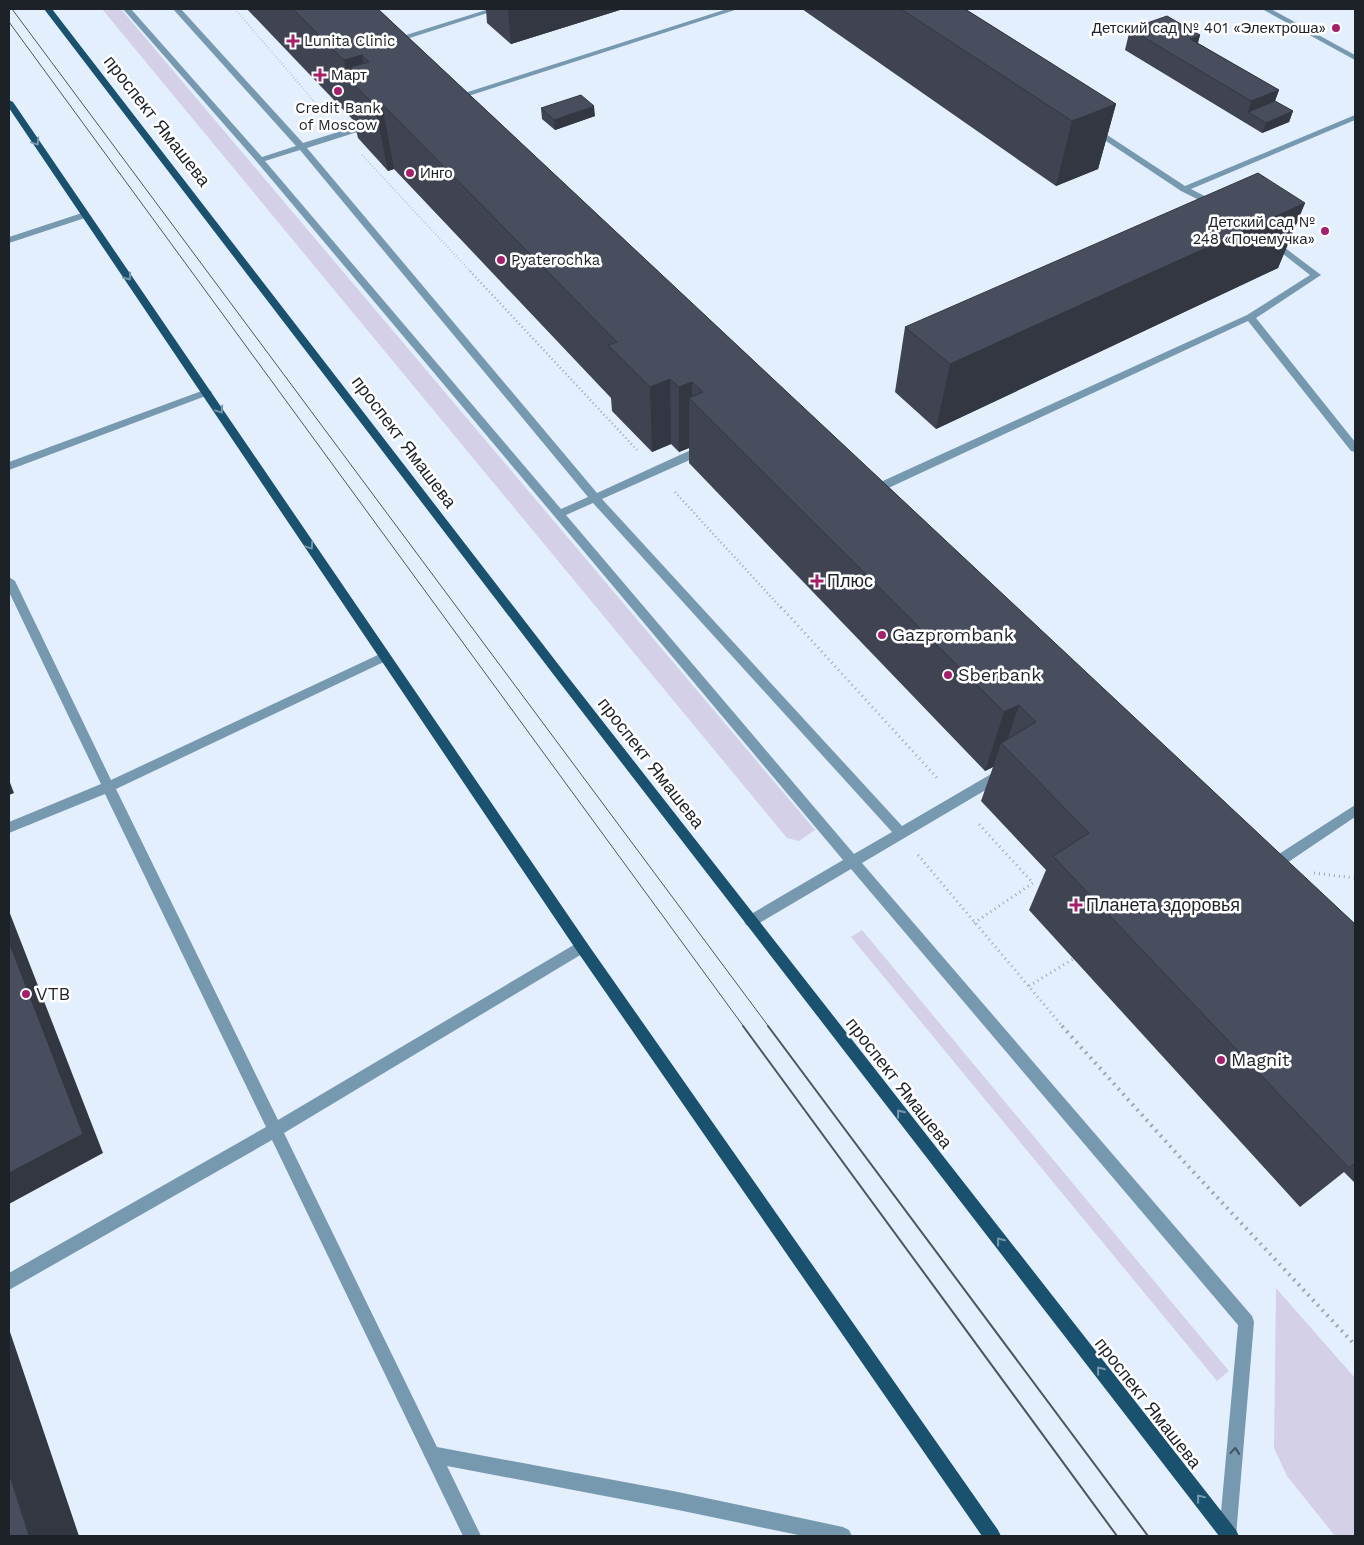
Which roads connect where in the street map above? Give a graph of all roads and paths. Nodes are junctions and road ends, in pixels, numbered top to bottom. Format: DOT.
graph roads {
  1 [pos="48,9"];
  2 [pos="127,9"];
  3 [pos="177,9"];
  4 [pos="496,9"];
  5 [pos="734,9"];
  6 [pos="1266,9"];
  7 [pos="390,41"];
  8 [pos="1355,58"];
  9 [pos="448,100"];
  10 [pos="9,102"];
  11 [pos="1355,117"];
  12 [pos="378,122"];
  13 [pos="1086,125"];
  14 [pos="302,147"];
  15 [pos="260,160"];
  16 [pos="1184,189"];
  17 [pos="1227,212"];
  18 [pos="85,215"];
  19 [pos="1267,237"];
  20 [pos="9,240"];
  21 [pos="1250,317"];
  22 [pos="208,392"];
  23 [pos="1355,450"];
  24 [pos="697,452"];
  25 [pos="9,466"];
  26 [pos="878,488"];
  27 [pos="595,498"];
  28 [pos="559,514"];
  29 [pos="9,581"];
  30 [pos="384,657"];
  31 [pos="1006,772"];
  32 [pos="108,787"];
  33 [pos="1355,810"];
  34 [pos="9,828"];
  35 [pos="901,833"];
  36 [pos="853,862"];
  37 [pos="1267,868"];
  38 [pos="751,921"];
  39 [pos="582,947"];
  40 [pos="1073,959"];
  41 [pos="1029,986"];
  42 [pos="275,1130"];
  43 [pos="9,1282"];
  44 [pos="1355,1345"];
  45 [pos="432,1454"];
  46 [pos="1229,1535"];
  47 [pos="472,1536"];
  48 [pos="843,1536"];
  49 [pos="992,1536"];
  1 -- 38 [label="main road, проспект Ямашева"];
  2 -- 15 [label="lane"];
  3 -- 14 [label="lane"];
  4 -- 7 [label="lane"];
  5 -- 9 [label="lane"];
  6 -- 8 [label="lane"];
  10 -- 18 [label="main road, one-way"];
  11 -- 16 [label="lane"];
  12 -- 14 [label="lane"];
  13 -- 16 [label="lane"];
  14 -- 15 [label="lane"];
  14 -- 27 [label="lane"];
  15 -- 28 [label="lane"];
  16 -- 17 [label="lane"];
  18 -- 20 [label="lane"];
  18 -- 22 [label="main road, one-way"];
  19 -- 21 [label="lane"];
  21 -- 23 [label="lane"];
  21 -- 26 [label="lane"];
  22 -- 25 [label="lane"];
  22 -- 30 [label="main road, one-way"];
  24 -- 27 [label="lane"];
  27 -- 28 [label="lane"];
  27 -- 35 [label="lane"];
  28 -- 36 [label="lane"];
  29 -- 32 [label="lane"];
  30 -- 32 [label="lane"];
  30 -- 39 [label="main road"];
  31 -- 35 [label="lane"];
  32 -- 34 [label="lane"];
  32 -- 42 [label="lane"];
  33 -- 37 [label="lane"];
  35 -- 36 [label="lane"];
  35 -- 41 [label="path"];
  36 -- 38 [label="lane"];
  46 -- 36 [label="lane, one-way"];
  46 -- 38 [label="main road, проспект Ямашева, one-way"];
  39 -- 42 [label="lane"];
  39 -- 49 [label="main road"];
  40 -- 41 [label="path"];
  41 -- 44 [label="path"];
  42 -- 43 [label="lane"];
  42 -- 45 [label="lane"];
  45 -- 47 [label="lane"];
  45 -- 48 [label="lane"];
}
